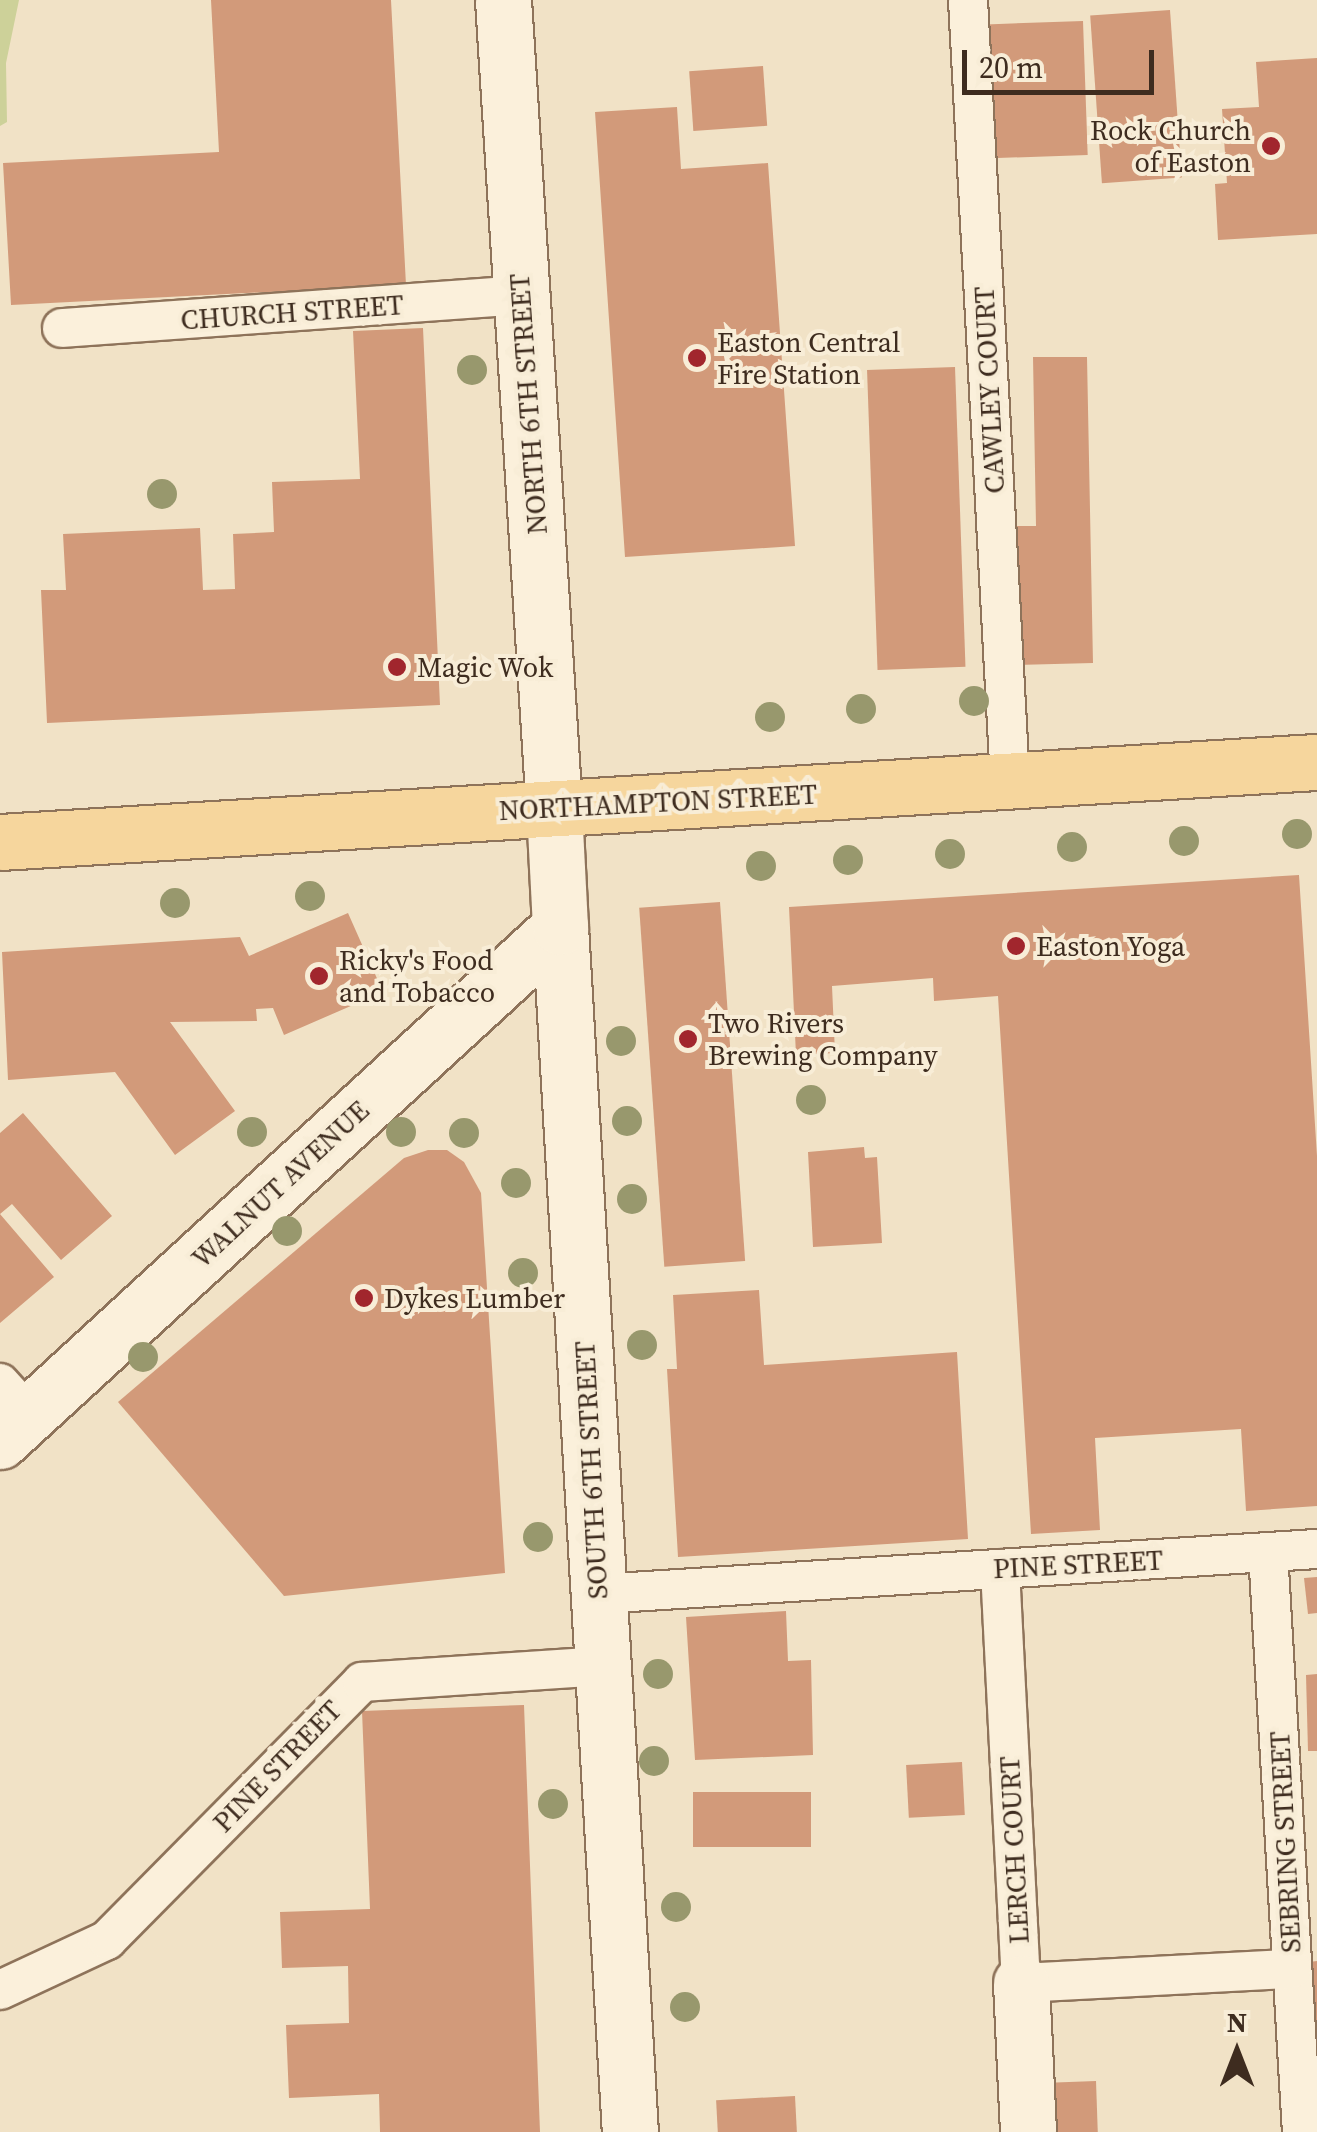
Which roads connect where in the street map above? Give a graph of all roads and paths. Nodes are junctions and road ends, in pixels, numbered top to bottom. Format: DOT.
graph roads {
  1 [pos="502,0"];
  2 [pos="968,0"];
  3 [pos="521,296"];
  4 [pos="62,328"];
  5 [pos="1317,762"];
  6 [pos="1010,781"];
  7 [pos="554,809"];
  8 [pos="0,842"];
  9 [pos="560,927"];
  10 [pos="10,1413"];
  11 [pos="1317,1549"];
  12 [pos="1268,1552"];
  13 [pos="1000,1568"];
  14 [pos="599,1594"];
  15 [pos="603,1666"];
  16 [pos="1292,1969"];
  17 [pos="1020,1983"];
  18 [pos="0,1990"];
  19 [pos="630,2132"];
  20 [pos="1028,2132"];
  21 [pos="1302,2132"];
  1 -- 3 [label="street, NORTH 6TH STREET"];
  2 -- 6 [label="lane, CAWLEY COURT"];
  3 -- 4 [label="lane, CHURCH STREET"];
  3 -- 7 [label="street, NORTH 6TH STREET"];
  5 -- 6 [label="main road, NORTHAMPTON STREET"];
  6 -- 7 [label="main road, NORTHAMPTON STREET"];
  7 -- 8 [label="main road, NORTHAMPTON STREET"];
  7 -- 9 [label="street, SOUTH 6TH STREET"];
  9 -- 10 [label="street, WALNUT AVENUE"];
  9 -- 14 [label="street, SOUTH 6TH STREET"];
  11 -- 12 [label="lane, PINE STREET"];
  12 -- 13 [label="lane, PINE STREET"];
  12 -- 16 [label="lane, SEBRING STREET"];
  13 -- 14 [label="lane, PINE STREET"];
  13 -- 17 [label="lane, LERCH COURT"];
  14 -- 15 [label="street, SOUTH 6TH STREET"];
  15 -- 18 [label="lane, PINE STREET"];
  15 -- 19 [label="street, SOUTH 6TH STREET"];
  16 -- 17 [label="lane"];
  16 -- 21 [label="lane, SEBRING STREET"];
  17 -- 20 [label="street, LERCH COURT"];
}
